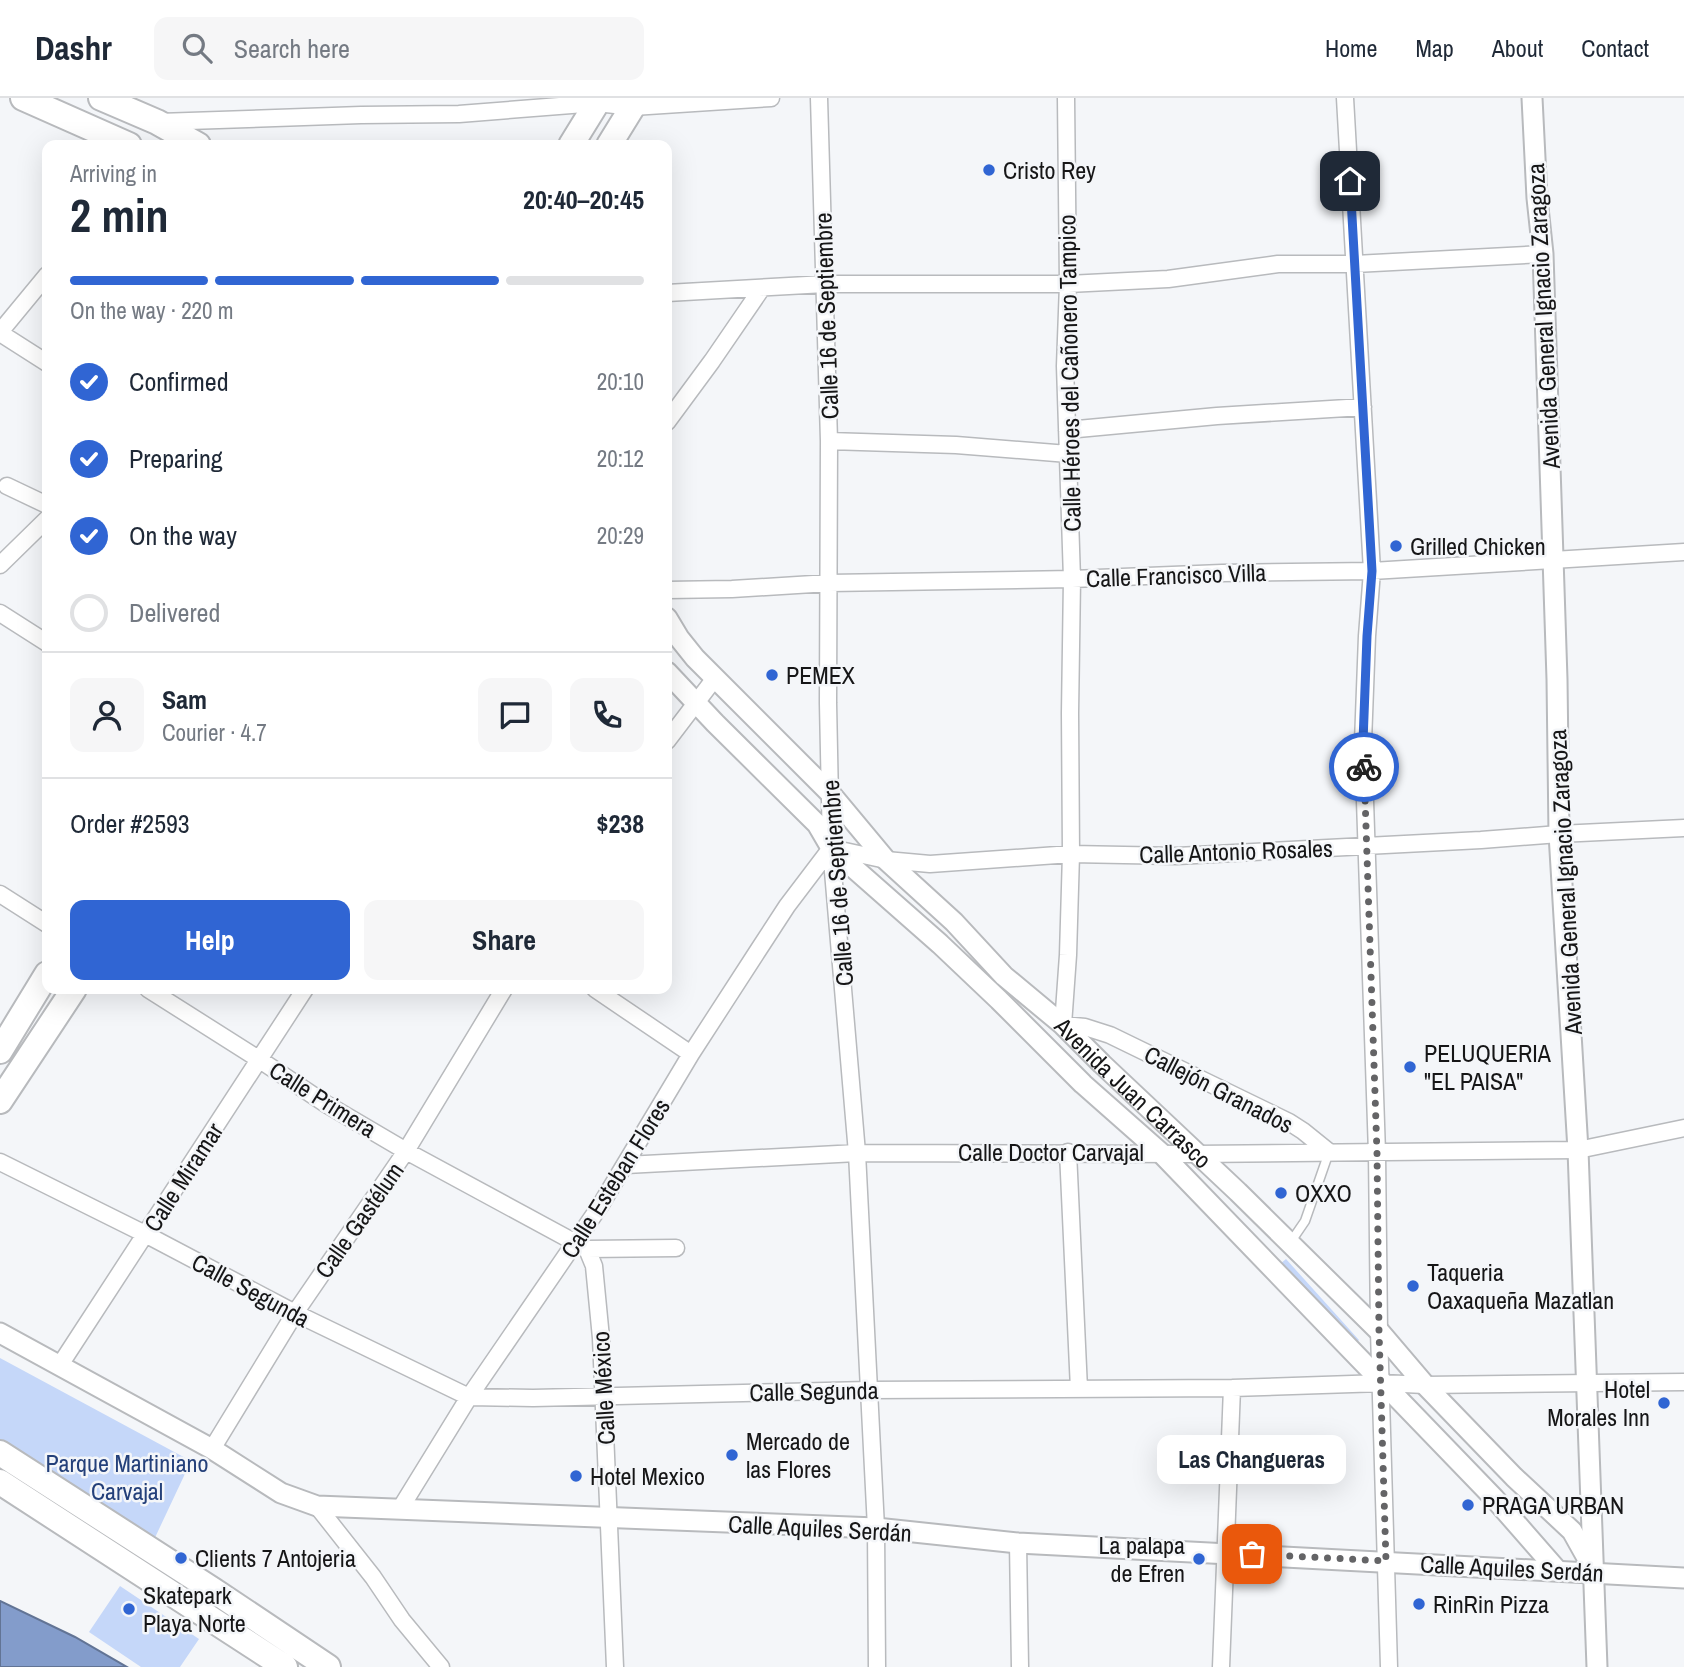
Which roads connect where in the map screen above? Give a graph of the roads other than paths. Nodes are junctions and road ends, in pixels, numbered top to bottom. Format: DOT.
graph roads {
  1 [pos="23,98"];
  2 [pos="101,98"];
  3 [pos="771,98"];
  4 [pos="819,98"];
  5 [pos="1066,98"];
  6 [pos="1345,98"];
  7 [pos="1532,98"];
  8 [pos="599,101"];
  9 [pos="636,102"];
  10 [pos="125,103"];
  11 [pos="157,122"];
  12 [pos="118,140"];
  13 [pos="189,140"];
  14 [pos="574,140"];
  15 [pos="612,140"];
  16 [pos="1543,254"];
  17 [pos="1355,264"];
  18 [pos="42,281"];
  19 [pos="825,284"];
  20 [pos="1068,284"];
  21 [pos="762,288"];
  22 [pos="672,293"];
  23 [pos="0,332"];
  24 [pos="42,360"];
  25 [pos="1363,407"];
  26 [pos="672,415"];
  27 [pos="1067,430"];
  28 [pos="829,441"];
  29 [pos="1068,454"];
  30 [pos="7,486"];
  31 [pos="42,503"];
  32 [pos="42,524"];
  33 [pos="1684,552"];
  34 [pos="1553,559"];
  35 [pos="0,565"];
  36 [pos="1372,571"];
  37 [pos="1072,579"];
  38 [pos="829,583"];
  39 [pos="672,590"];
  40 [pos="0,613"];
  41 [pos="672,626"];
  42 [pos="42,640"];
  43 [pos="672,677"];
  44 [pos="715,678"];
  45 [pos="696,702"];
  46 [pos="672,734"];
  47 [pos="831,794"];
  48 [pos="1684,828"];
  49 [pos="1559,834"];
  50 [pos="1367,847"];
  51 [pos="831,848"];
  52 [pos="1071,853"];
  53 [pos="886,860"];
  54 [pos="0,894"];
  55 [pos="42,921"];
  56 [pos="42,982"];
  57 [pos="71,994"];
  58 [pos="156,994"];
  59 [pos="303,994"];
  60 [pos="502,994"];
  61 [pos="602,994"];
  62 [pos="1063,1025"];
  63 [pos="1045,1045"];
  64 [pos="0,1051"];
  65 [pos="691,1054"];
  66 [pos="260,1060"];
  67 [pos="0,1101"];
  68 [pos="1684,1128"];
  69 [pos="1578,1150"];
  70 [pos="406,1151"];
  71 [pos="1068,1152"];
  72 [pos="1160,1152"];
  73 [pos="857,1153"];
  74 [pos="1329,1153"];
  75 [pos="1377,1153"];
  76 [pos="1196,1154"];
  77 [pos="0,1162"];
  78 [pos="626,1165"];
  79 [pos="145,1234"];
  80 [pos="1290,1243"];
  81 [pos="581,1246"];
  82 [pos="676,1248"];
  83 [pos="1268,1264"];
  84 [pos="295,1313"];
  85 [pos="1379,1331"];
  86 [pos="0,1333"];
  87 [pos="60,1365"];
  88 [pos="1684,1382"];
  89 [pos="1382,1383"];
  90 [pos="1587,1383"];
  91 [pos="1425,1385"];
  92 [pos="1079,1388"];
  93 [pos="1232,1388"];
  94 [pos="868,1390"];
  95 [pos="603,1396"];
  96 [pos="469,1397"];
  97 [pos="212,1449"];
  98 [pos="0,1452"];
  99 [pos="1514,1477"];
  100 [pos="0,1482"];
  101 [pos="1494,1498"];
  102 [pos="317,1506"];
  103 [pos="400,1509"];
  104 [pos="609,1518"];
  105 [pos="876,1528"];
  106 [pos="1018,1543"];
  107 [pos="1226,1553"];
  108 [pos="1386,1561"];
  109 [pos="1557,1570"];
  110 [pos="1595,1572"];
  111 [pos="1684,1578"];
  112 [pos="285,1667"];
  113 [pos="328,1667"];
  114 [pos="441,1667"];
  115 [pos="615,1667"];
  116 [pos="877,1667"];
  117 [pos="1020,1667"];
  118 [pos="1221,1667"];
  119 [pos="1389,1667"];
  120 [pos="1597,1667"];
  1 -- 12 [label="main road"];
  2 -- 10 [label="main road"];
  3 -- 9 [label="street"];
  4 -- 19 [label="street, Calle 16 de Septiembre"];
  5 -- 20 [label="street, Calle Héroes del Cañonero Tampico"];
  6 -- 17 [label="street"];
  7 -- 16 [label="street, Avenida General Ignacio Zaragoza"];
  8 -- 9 [label="street"];
  8 -- 11 [label="street"];
  8 -- 14 [label="main road"];
  9 -- 15 [label="main road"];
  10 -- 11 [label="main road"];
  11 -- 13 [label="main road"];
  16 -- 17 [label="street"];
  16 -- 34 [label="street, Avenida General Ignacio Zaragoza"];
  17 -- 20 [label="street"];
  17 -- 25 [label="street"];
  18 -- 23 [label="street"];
  19 -- 20 [label="street"];
  19 -- 21 [label="street"];
  19 -- 28 [label="street, Calle 16 de Septiembre"];
  20 -- 27 [label="street, Calle Héroes del Cañonero Tampico"];
  21 -- 22 [label="street"];
  21 -- 26 [label="street"];
  23 -- 24 [label="street"];
  25 -- 27 [label="street"];
  25 -- 36 [label="street"];
  27 -- 29 [label="street, Calle Héroes del Cañonero Tampico"];
  28 -- 29 [label="street"];
  28 -- 38 [label="street, Calle 16 de Septiembre"];
  29 -- 37 [label="street, Calle Héroes del Cañonero Tampico"];
  30 -- 31 [label="street"];
  32 -- 35 [label="street"];
  33 -- 34 [label="street, Calle Francisco Villa"];
  34 -- 36 [label="street, Calle Francisco Villa"];
  34 -- 49 [label="street, Avenida General Ignacio Zaragoza"];
  36 -- 37 [label="street, Calle Francisco Villa"];
  36 -- 50 [label="street"];
  37 -- 38 [label="street, Calle Francisco Villa"];
  37 -- 52 [label="street, Calle Héroes del Cañonero Tampico"];
  38 -- 39 [label="street, Calle Francisco Villa"];
  38 -- 47 [label="street, Calle 16 de Septiembre"];
  40 -- 42 [label="street"];
  41 -- 44 [label="street, Avenida Juan Carrasco"];
  43 -- 45 [label="street, Avenida Juan Carrasco"];
  44 -- 45 [label="street"];
  44 -- 47 [label="street, Avenida Juan Carrasco"];
  45 -- 46 [label="street"];
  45 -- 51 [label="street, Avenida Juan Carrasco"];
  47 -- 51 [label="street, Calle 16 de Septiembre"];
  47 -- 53 [label="street, Avenida Juan Carrasco"];
  48 -- 49 [label="street, Calle Antonio Rosales"];
  49 -- 50 [label="street, Calle Antonio Rosales"];
  49 -- 69 [label="street, Avenida General Ignacio Zaragoza"];
  50 -- 52 [label="street, Calle Antonio Rosales"];
  50 -- 75 [label="street"];
  51 -- 53 [label="street, Calle Antonio Rosales"];
  51 -- 63 [label="street, Avenida Juan Carrasco"];
  51 -- 65 [label="street, Calle Esteban Flores"];
  51 -- 73 [label="street, Calle 16 de Septiembre"];
  52 -- 53 [label="street, Calle Antonio Rosales"];
  52 -- 62 [label="street, Calle Héroes del Cañonero Tampico"];
  53 -- 62 [label="street, Avenida Juan Carrasco"];
  54 -- 55 [label="street"];
  56 -- 64 [label="main road"];
  57 -- 67 [label="main road"];
  58 -- 66 [label="street, Calle Primera"];
  59 -- 66 [label="street, Calle Miramar"];
  60 -- 70 [label="street, Calle Gastélum"];
  61 -- 65 [label="street"];
  62 -- 63 [label="street"];
  62 -- 74 [label="street, Callejón Granados"];
  62 -- 76 [label="street, Avenida Juan Carrasco"];
  63 -- 72 [label="street, Avenida Juan Carrasco"];
  65 -- 78 [label="street, Calle Esteban Flores"];
  66 -- 70 [label="street, Calle Primera"];
  66 -- 79 [label="street, Calle Miramar"];
  68 -- 69 [label="street, Calle Doctor Carvajal"];
  69 -- 75 [label="street, Calle Doctor Carvajal"];
  69 -- 90 [label="street, Avenida General Ignacio Zaragoza"];
  70 -- 81 [label="street, Calle Primera"];
  70 -- 84 [label="street, Calle Gastélum"];
  71 -- 72 [label="street, Calle Doctor Carvajal"];
  71 -- 73 [label="street, Calle Doctor Carvajal"];
  71 -- 92 [label="street"];
  72 -- 76 [label="street, Calle Doctor Carvajal"];
  72 -- 83 [label="street, Avenida Juan Carrasco"];
  73 -- 78 [label="street, Calle Doctor Carvajal"];
  73 -- 94 [label="street, Calle 16 de Septiembre"];
  74 -- 75 [label="street, Calle Doctor Carvajal"];
  74 -- 76 [label="street, Calle Doctor Carvajal"];
  74 -- 80 [label="lane"];
  75 -- 85 [label="street"];
  76 -- 80 [label="street, Avenida Juan Carrasco"];
  77 -- 79 [label="street, Calle Segunda"];
  78 -- 81 [label="street, Calle Esteban Flores"];
  79 -- 84 [label="street, Calle Segunda"];
  79 -- 87 [label="street, Calle Miramar"];
  80 -- 83 [label="street"];
  80 -- 85 [label="street, Avenida Juan Carrasco"];
  81 -- 82 [label="street"];
  81 -- 95 [label="street, Calle México"];
  81 -- 96 [label="street, Calle Esteban Flores"];
  83 -- 89 [label="street, Avenida Juan Carrasco"];
  84 -- 96 [label="street, Calle Segunda"];
  84 -- 97 [label="street, Calle Gastélum"];
  85 -- 89 [label="street"];
  85 -- 91 [label="street, Avenida Juan Carrasco"];
  86 -- 87 [label="street, Calle Aquiles Serdán"];
  87 -- 97 [label="street, Calle Aquiles Serdán"];
  88 -- 90 [label="street, Calle Segunda"];
  89 -- 91 [label="street, Calle Segunda"];
  89 -- 93 [label="street, Calle Segunda"];
  89 -- 101 [label="street, Avenida Juan Carrasco"];
  89 -- 108 [label="street"];
  90 -- 91 [label="street, Calle Segunda"];
  90 -- 110 [label="street, Avenida General Ignacio Zaragoza"];
  91 -- 99 [label="street, Avenida Juan Carrasco"];
  92 -- 93 [label="street, Calle Segunda"];
  92 -- 94 [label="street, Calle Segunda"];
  93 -- 107 [label="street"];
  94 -- 95 [label="street, Calle Segunda"];
  94 -- 105 [label="street, Calle 16 de Septiembre"];
  95 -- 96 [label="street, Calle Segunda"];
  95 -- 104 [label="street, Calle México"];
  96 -- 103 [label="street, Calle Esteban Flores"];
  97 -- 102 [label="street, Calle Aquiles Serdán"];
  98 -- 113 [label="main road"];
  99 -- 101 [label="street"];
  99 -- 110 [label="street, Avenida Juan Carrasco"];
  100 -- 112 [label="main road"];
  101 -- 109 [label="street, Avenida Juan Carrasco"];
  102 -- 103 [label="street, Calle Aquiles Serdán"];
  102 -- 114 [label="street"];
  103 -- 104 [label="street, Calle Aquiles Serdán"];
  104 -- 105 [label="street, Calle Aquiles Serdán"];
  104 -- 115 [label="street, Calle México"];
  105 -- 106 [label="street, Calle Aquiles Serdán"];
  105 -- 116 [label="street, Calle 16 de Septiembre"];
  106 -- 107 [label="street, Calle Aquiles Serdán"];
  106 -- 117 [label="street"];
  107 -- 108 [label="street, Calle Aquiles Serdán"];
  107 -- 118 [label="street"];
  108 -- 109 [label="street, Calle Aquiles Serdán"];
  108 -- 119 [label="street"];
  109 -- 110 [label="street, Calle Aquiles Serdán"];
  110 -- 111 [label="street, Calle Aquiles Serdán"];
  110 -- 120 [label="street, Avenida General Ignacio Zaragoza"];
}
